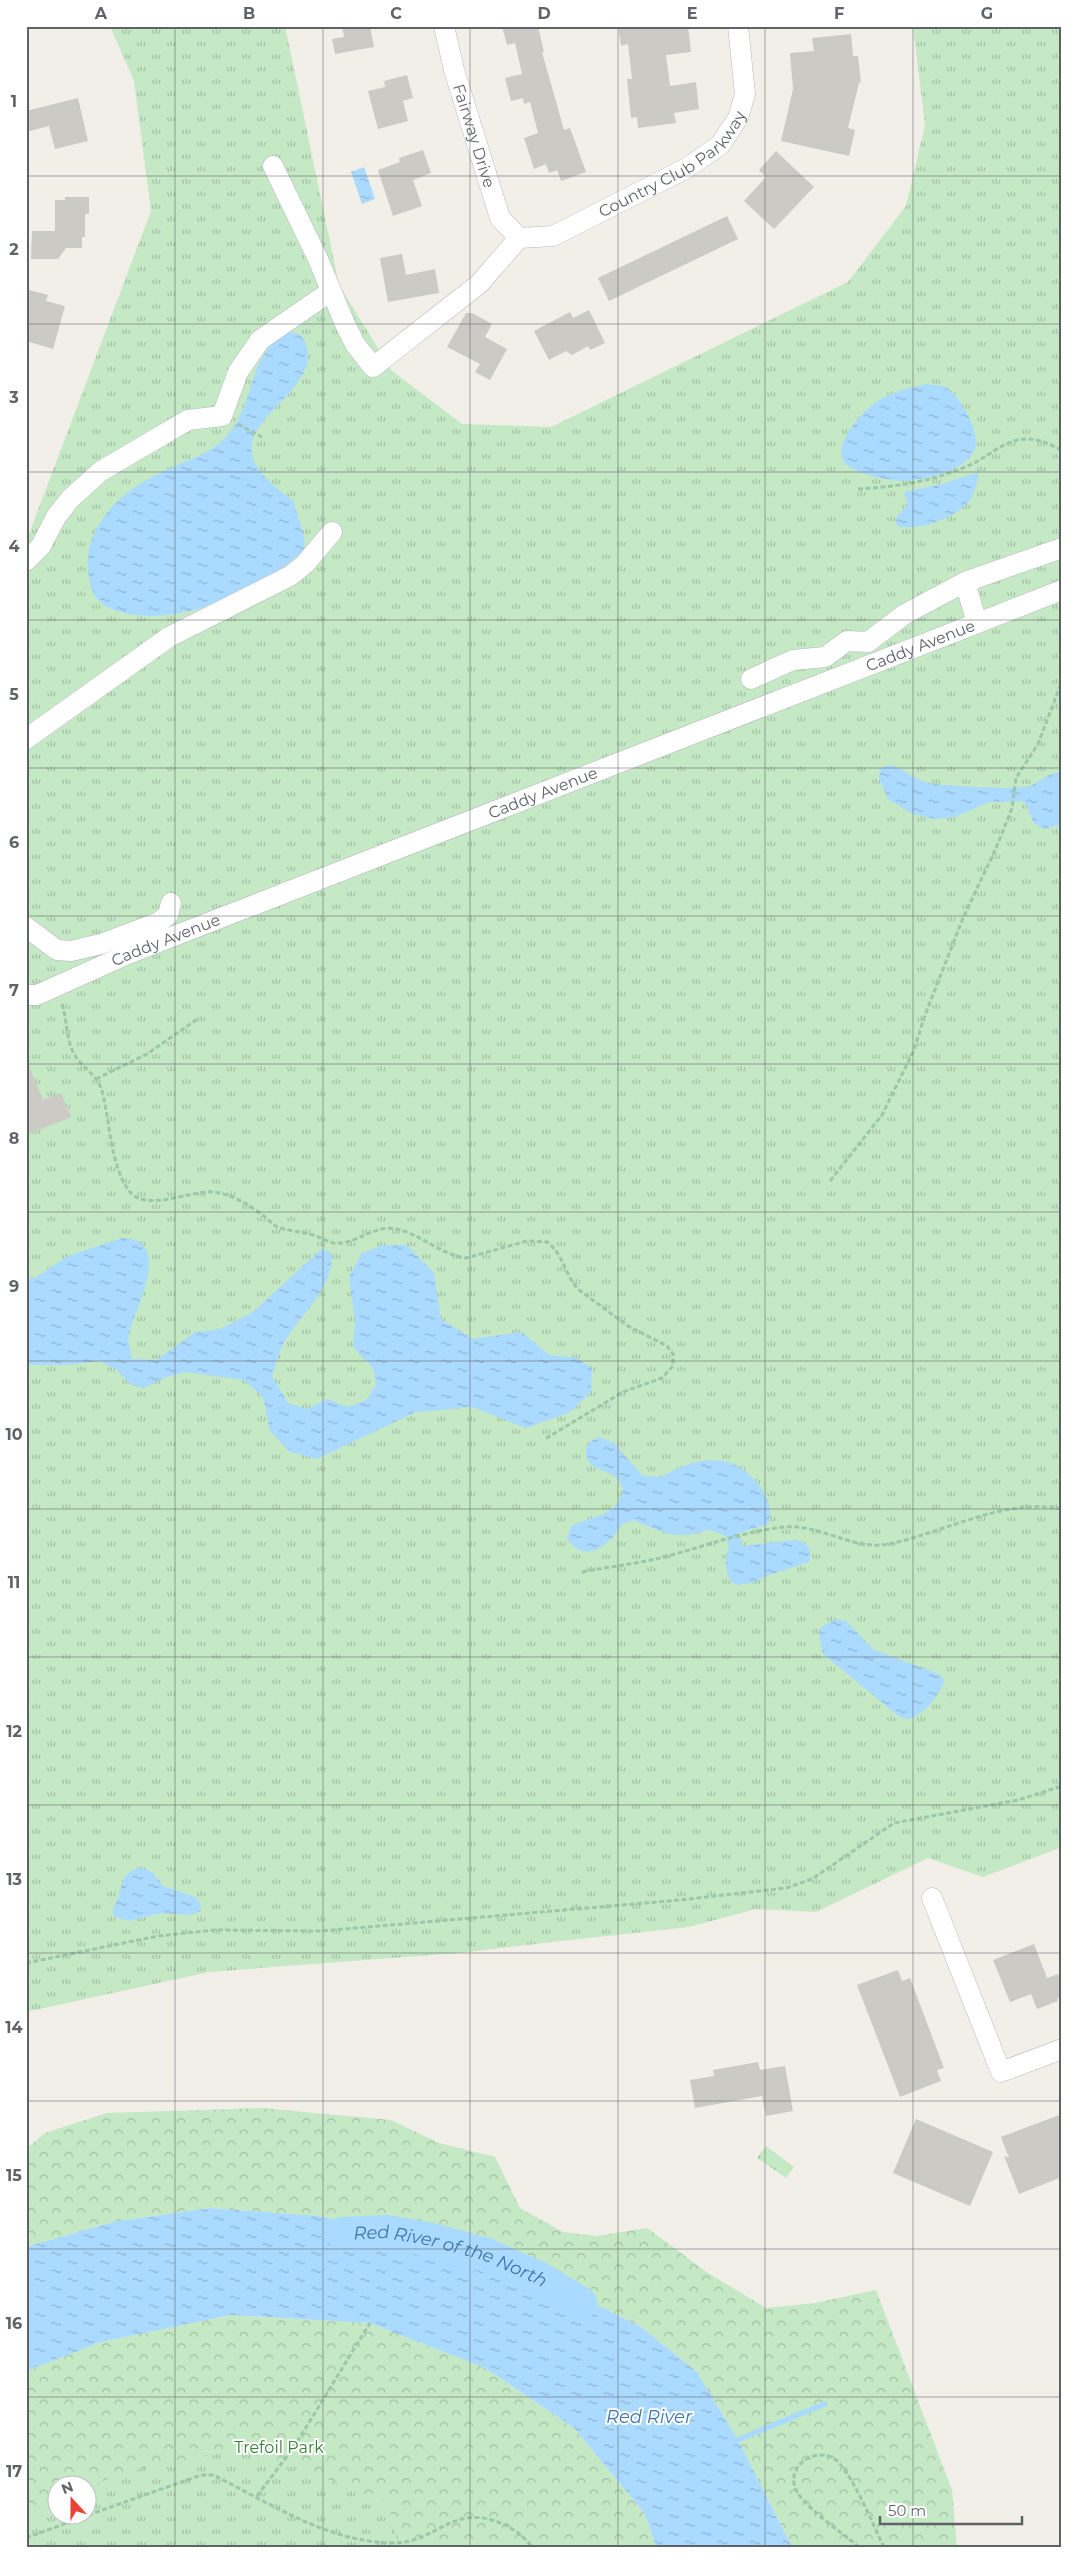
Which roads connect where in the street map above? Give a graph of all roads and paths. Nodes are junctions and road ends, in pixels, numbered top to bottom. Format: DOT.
graph roads {
  1 [pos="444,26"];
  2 [pos="738,26"];
  3 [pos="273,166"];
  4 [pos="519,238"];
  5 [pos="331,291"];
  6 [pos="222,416"];
  7 [pos="262,437"];
  8 [pos="1062,450"];
  9 [pos="858,489"];
  10 [pos="332,532"];
  11 [pos="1062,548"];
  12 [pos="26,561"];
  13 [pos="965,582"];
  14 [pos="1062,590"];
  15 [pos="977,623"];
  16 [pos="751,678"];
  17 [pos="1062,681"];
  18 [pos="26,739"];
  19 [pos="171,902"];
  20 [pos="26,927"];
  21 [pos="55,986"];
  22 [pos="26,995"];
  23 [pos="199,1018"];
  24 [pos="96,1079"];
  25 [pos="830,1181"];
  26 [pos="545,1439"];
  27 [pos="1062,1509"];
  28 [pos="582,1572"];
  29 [pos="1062,1786"];
  30 [pos="932,1898"];
  31 [pos="26,1963"];
  32 [pos="1062,2049"];
  33 [pos="370,2323"];
  34 [pos="257,2496"];
  35 [pos="98,2511"];
  36 [pos="58,2526"];
  37 [pos="26,2538"];
  38 [pos="532,2547"];
  39 [pos="859,2547"];
  40 [pos="884,2547"];
  1 -- 4 [label="street, Fairway Drive"];
  2 -- 4 [label="street, Country Club Parkway"];
  3 -- 5 [label="street"];
  4 -- 5 [label="street"];
  5 -- 6 [label="street"];
  6 -- 7 [label="path"];
  6 -- 12 [label="street"];
  8 -- 9 [label="path"];
  10 -- 18 [label="street"];
  11 -- 13 [label="street"];
  13 -- 15 [label="street"];
  13 -- 16 [label="street"];
  14 -- 15 [label="street, Caddy Avenue"];
  15 -- 21 [label="street, Caddy Avenue"];
  17 -- 25 [label="path"];
  19 -- 20 [label="street"];
  21 -- 22 [label="street, Caddy Avenue"];
  21 -- 24 [label="path"];
  23 -- 24 [label="path"];
  24 -- 26 [label="path"];
  27 -- 28 [label="path"];
  29 -- 31 [label="path"];
  30 -- 32 [label="street"];
  33 -- 34 [label="path"];
  34 -- 35 [label="path"];
  34 -- 38 [label="path"];
  36 -- 37 [label="path"];
  39 -- 40 [label="path"];
}
